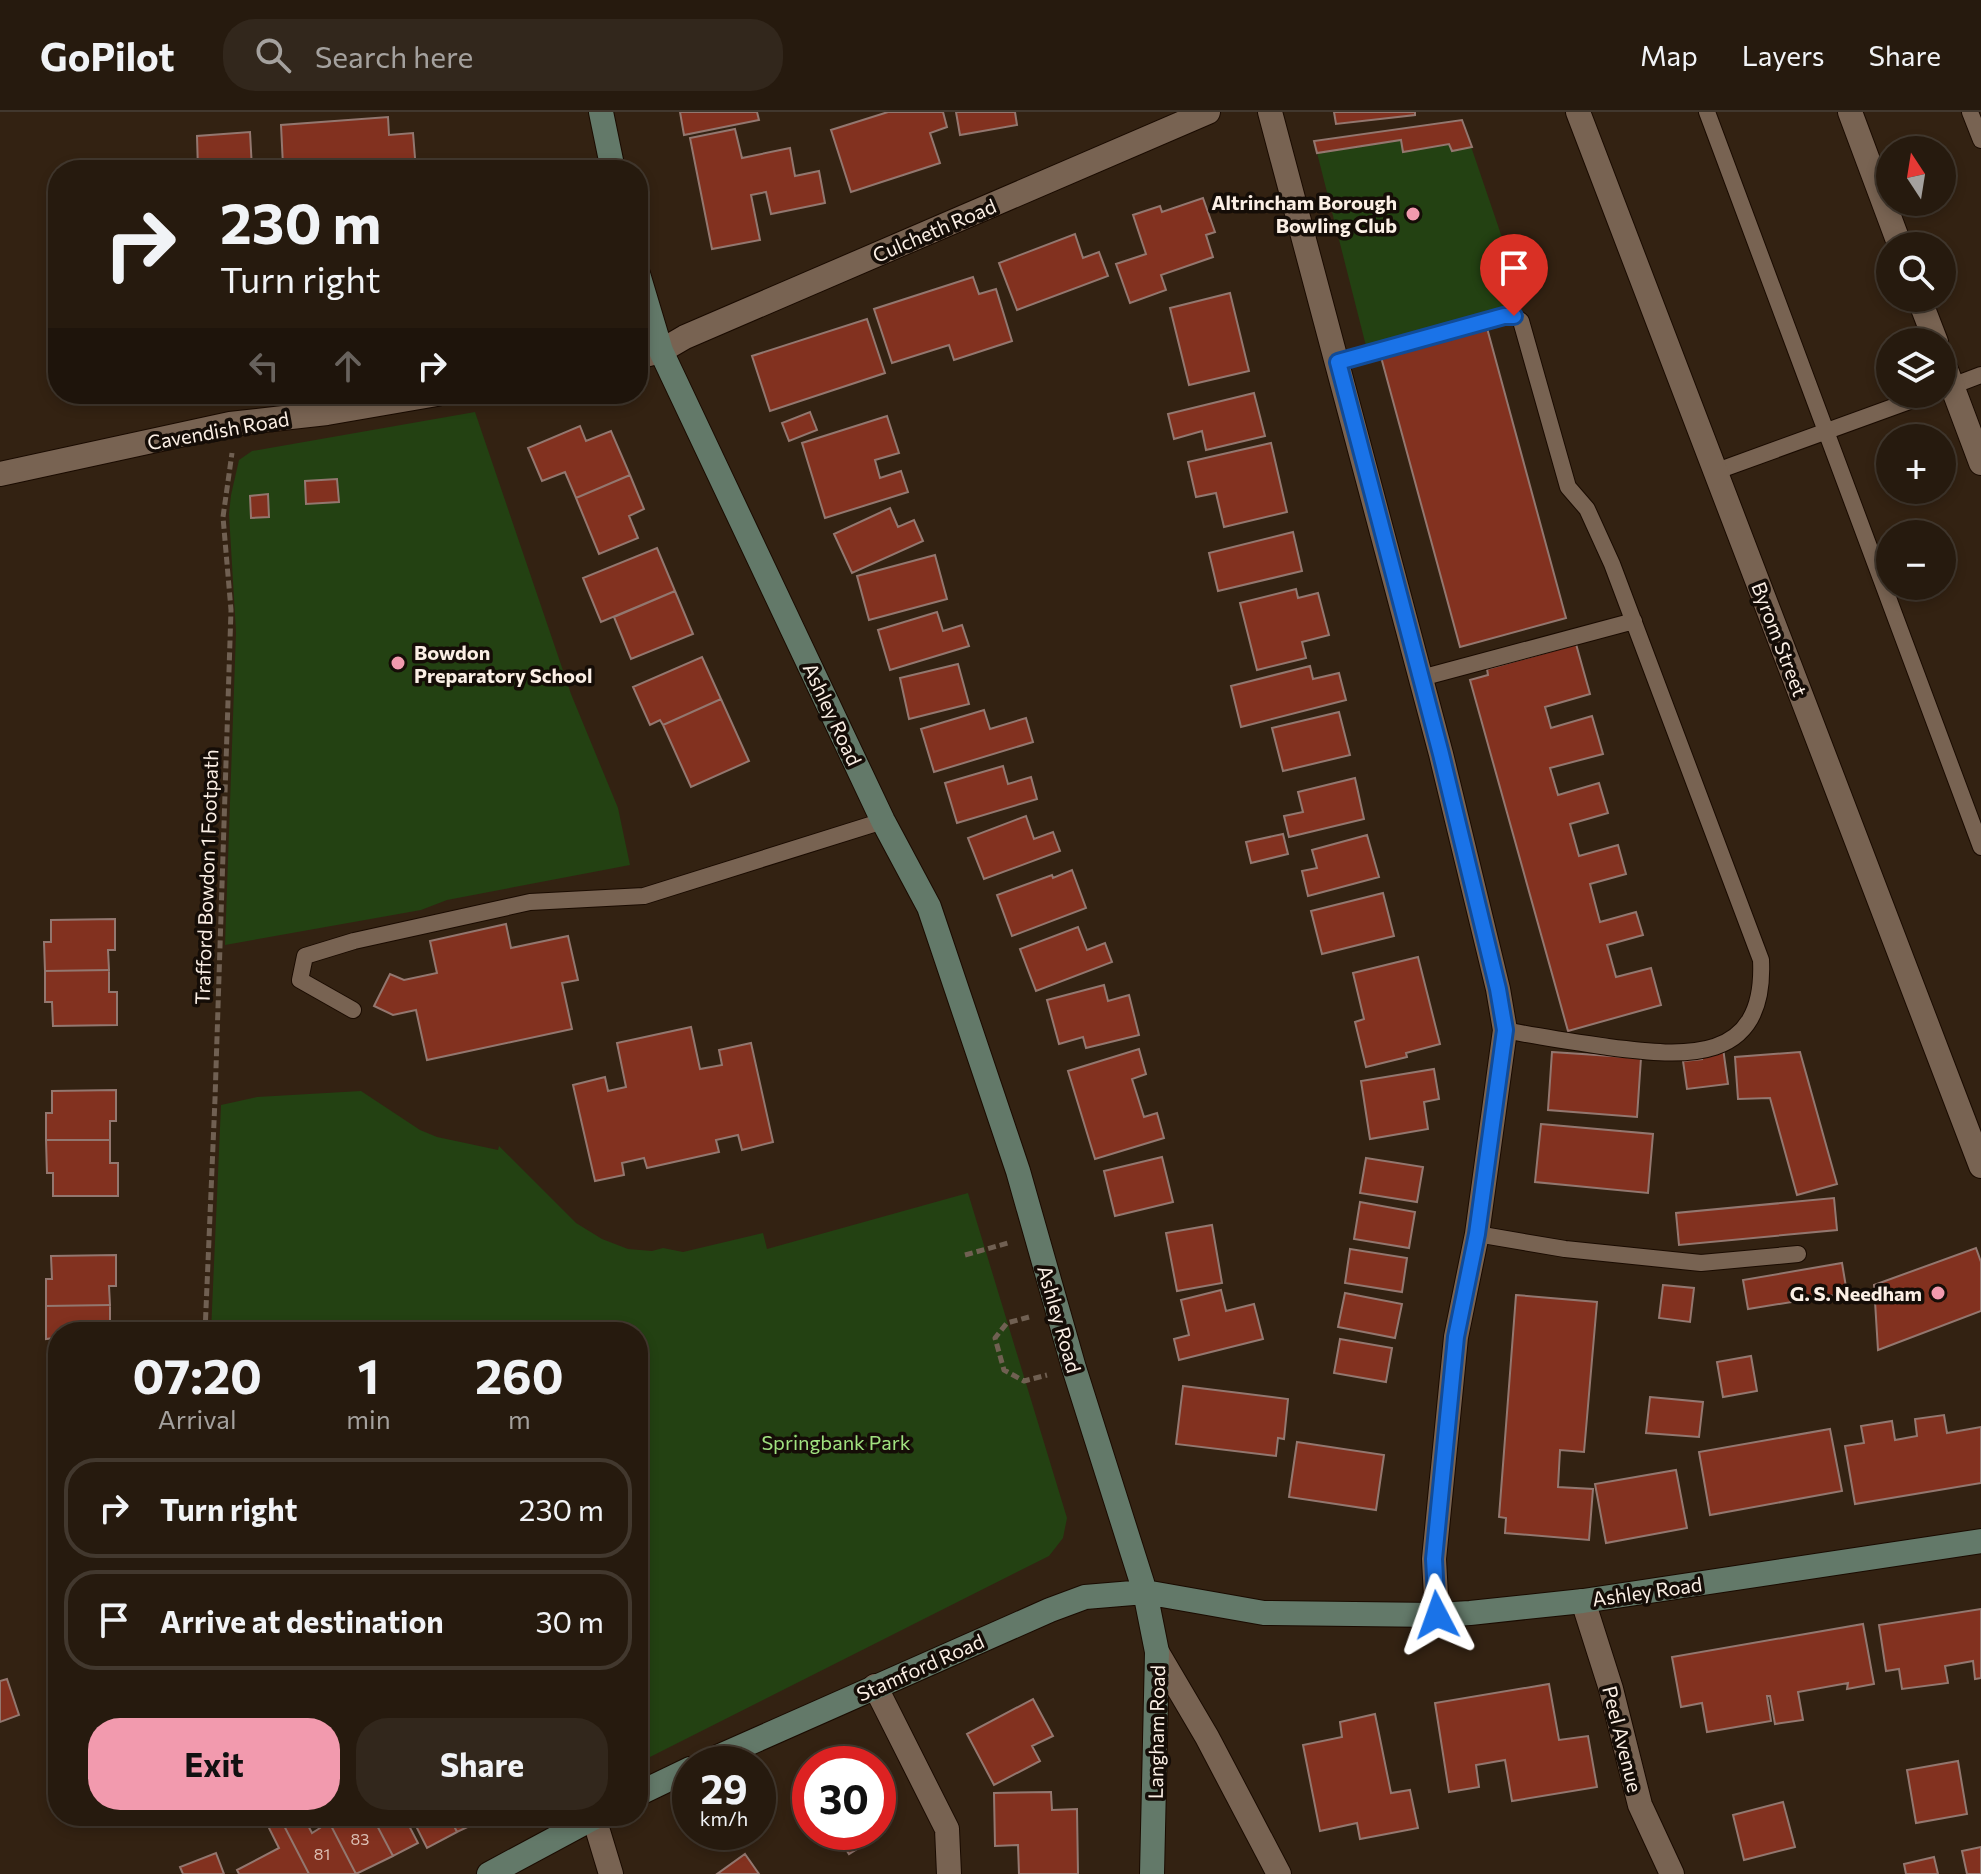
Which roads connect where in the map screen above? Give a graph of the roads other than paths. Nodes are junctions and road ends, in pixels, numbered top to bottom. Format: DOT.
graph roads {
  1 [pos="601,112"];
  2 [pos="1208,112"];
  3 [pos="1270,112"];
  4 [pos="1578,112"];
  5 [pos="1707,112"];
  6 [pos="1850,112"];
  7 [pos="1970,112"];
  8 [pos="1981,140"];
  9 [pos="611,160"];
  10 [pos="1895,232"];
  11 [pos="650,354"];
  12 [pos="1338,362"];
  13 [pos="1981,375"];
  14 [pos="1956,384"];
  15 [pos="379,404"];
  16 [pos="1891,408"];
  17 [pos="1951,408"];
  18 [pos="1826,431"];
  19 [pos="1981,463"];
  20 [pos="1717,471"];
  21 [pos="0,474"];
  22 [pos="1634,621"];
  23 [pos="1421,678"];
  24 [pos="883,821"];
  25 [pos="1981,847"];
  26 [pos="353,1010"];
  27 [pos="1505,1030"];
  28 [pos="1981,1166"];
  29 [pos="1477,1234"];
  30 [pos="1798,1254"];
  31 [pos="1981,1541"];
  32 [pos="1145,1592"];
  33 [pos="1583,1601"];
  34 [pos="1437,1615"];
  35 [pos="1157,1652"];
  36 [pos="875,1686"];
  37 [pos="742,1746"];
  38 [pos="672,1778"];
  39 [pos="648,1789"];
  40 [pos="579,1826"];
  41 [pos="598,1826"];
  42 [pos="489,1874"];
  43 [pos="611,1874"];
  44 [pos="949,1874"];
  45 [pos="1152,1874"];
  46 [pos="1279,1874"];
  47 [pos="1672,1874"];
  1 -- 9 [label="main road"];
  2 -- 11 [label="street, Culcheth Road"];
  3 -- 12 [label="street"];
  4 -- 20 [label="street, Byrom Street"];
  5 -- 18 [label="lane"];
  6 -- 10 [label="street"];
  7 -- 8 [label="lane"];
  11 -- 24 [label="main road, Ashley Road"];
  12 -- 22 [label="lane"];
  12 -- 23 [label="street"];
  13 -- 14 [label="lane"];
  15 -- 21 [label="street, Cavendish Road"];
  16 -- 18 [label="lane"];
  17 -- 19 [label="street"];
  18 -- 20 [label="lane"];
  18 -- 25 [label="lane"];
  20 -- 28 [label="street, Byrom Street"];
  22 -- 23 [label="lane"];
  22 -- 27 [label="lane"];
  23 -- 27 [label="street"];
  24 -- 26 [label="lane"];
  24 -- 32 [label="main road, Ashley Road"];
  27 -- 29 [label="street"];
  29 -- 30 [label="lane"];
  29 -- 34 [label="street"];
  31 -- 33 [label="main road, Ashley Road"];
  32 -- 34 [label="main road, Ashley Road"];
  32 -- 35 [label="main road, Langham Road"];
  32 -- 36 [label="main road, Stamford Road"];
  33 -- 34 [label="main road, Ashley Road"];
  33 -- 47 [label="street, Peel Avenue"];
  35 -- 45 [label="main road, Langham Road"];
  35 -- 46 [label="street"];
  36 -- 37 [label="main road, Stamford Road"];
  36 -- 44 [label="street"];
  38 -- 39 [label="main road"];
  40 -- 42 [label="main road"];
  41 -- 43 [label="street"];
}
